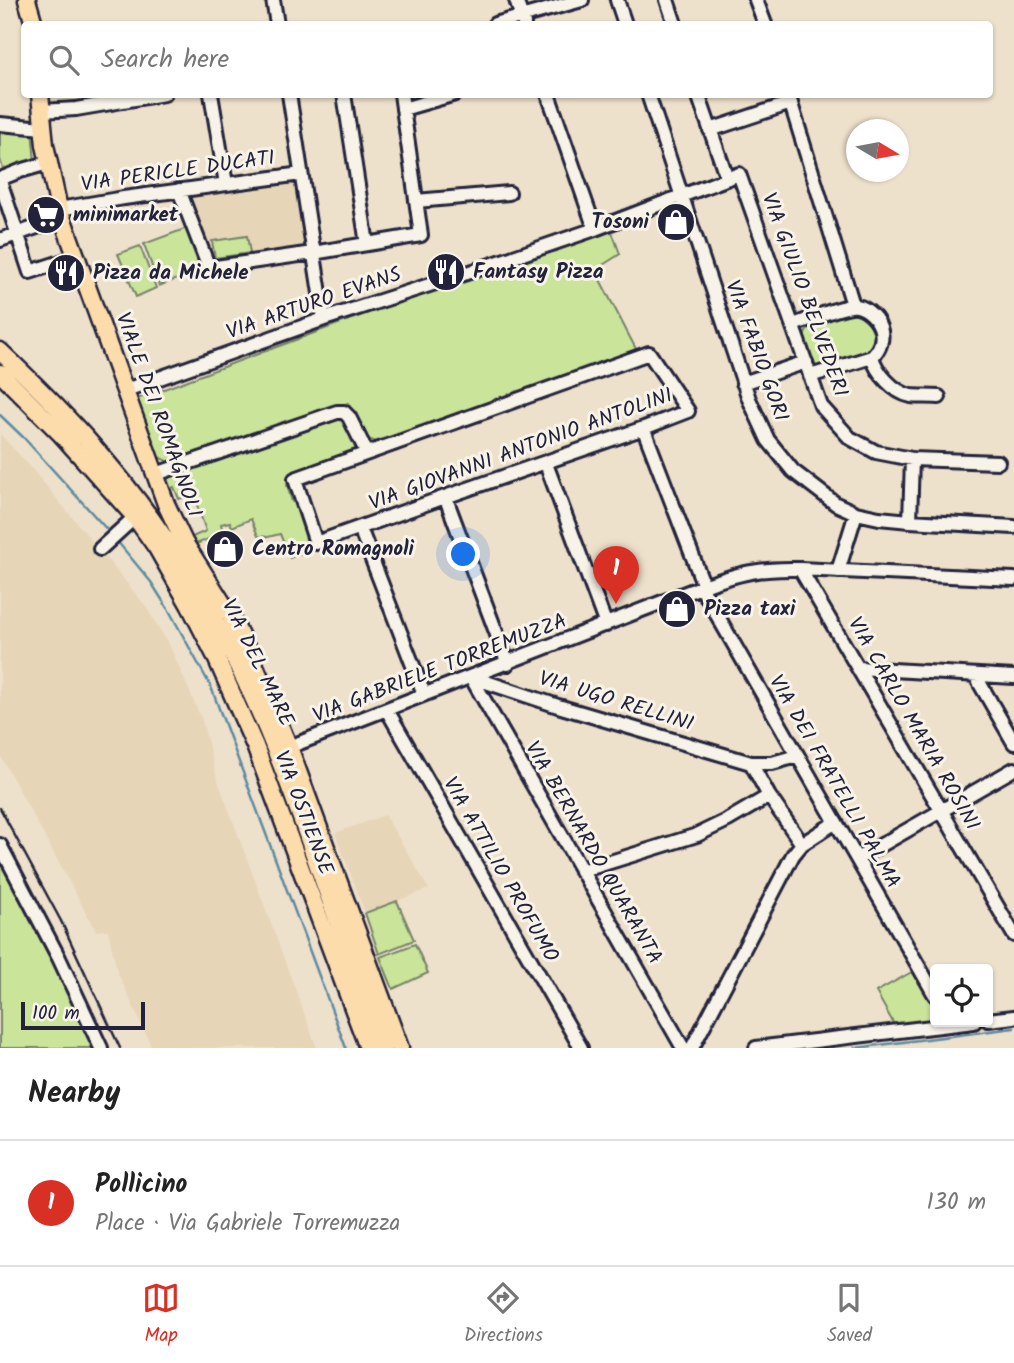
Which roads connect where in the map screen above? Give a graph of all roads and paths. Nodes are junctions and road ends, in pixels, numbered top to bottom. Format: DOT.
graph roads {
  1 [pos="27,0"];
  2 [pos="273,0"];
  3 [pos="516,0"];
  4 [pos="582,0"];
  5 [pos="617,0"];
  6 [pos="667,0"];
  7 [pos="756,0"];
  8 [pos="522,20"];
  9 [pos="33,21"];
  10 [pos="276,21"];
  11 [pos="624,21"];
  12 [pos="674,21"];
  13 [pos="764,21"];
  14 [pos="140,98"];
  15 [pos="212,98"];
  16 [pos="290,98"];
  17 [pos="345,98"];
  18 [pos="402,98"];
  19 [pos="442,98"];
  20 [pos="549,98"];
  21 [pos="649,98"];
  22 [pos="699,98"];
  23 [pos="789,99"];
  24 [pos="41,103"];
  25 [pos="403,109"];
  26 [pos="0,124"];
  27 [pos="43,128"];
  28 [pos="710,130"];
  29 [pos="48,163"];
  30 [pos="301,174"];
  31 [pos="733,176"];
  32 [pos="0,180"];
  33 [pos="226,184"];
  34 [pos="179,190"];
  35 [pos="509,193"];
  36 [pos="682,197"];
  37 [pos="416,201"];
  38 [pos="61,213"];
  39 [pos="594,229"];
  40 [pos="17,235"];
  41 [pos="0,240"];
  42 [pos="367,244"];
  43 [pos="313,253"];
  44 [pos="76,257"];
  45 [pos="853,305"];
  46 [pos="324,319"];
  47 [pos="793,325"];
  48 [pos="0,351"];
  49 [pos="872,357"];
  50 [pos="806,362"];
  51 [pos="0,373"];
  52 [pos="810,376"];
  53 [pos="743,383"];
  54 [pos="126,390"];
  55 [pos="939,397"];
  56 [pos="646,435"];
  57 [pos="367,453"];
  58 [pos="912,459"];
  59 [pos="998,462"];
  60 [pos="548,469"];
  61 [pos="156,474"];
  62 [pos="448,504"];
  63 [pos="856,513"];
  64 [pos="135,517"];
  65 [pos="910,521"];
  66 [pos="1014,527"];
  67 [pos="363,536"];
  68 [pos="104,546"];
  69 [pos="800,569"];
  70 [pos="838,571"];
  71 [pos="1014,579"];
  72 [pos="702,587"];
  73 [pos="606,625"];
  74 [pos="508,664"];
  75 [pos="858,668"];
  76 [pos="975,675"];
  77 [pos="471,677"];
  78 [pos="1014,677"];
  79 [pos="424,694"];
  80 [pos="387,710"];
  81 [pos="1014,743"];
  82 [pos="289,747"];
  83 [pos="797,756"];
  84 [pos="751,763"];
  85 [pos="1014,769"];
  86 [pos="769,796"];
  87 [pos="942,811"];
  88 [pos="836,822"];
  89 [pos="802,844"];
  90 [pos="0,845"];
  91 [pos="857,859"];
  92 [pos="581,871"];
  93 [pos="1012,928"];
  94 [pos="930,987"];
  95 [pos="1014,1017"];
  96 [pos="993,1019"];
  97 [pos="930,1026"];
  98 [pos="101,1048"];
  99 [pos="368,1048"];
  100 [pos="384,1048"];
  101 [pos="400,1048"];
  102 [pos="581,1048"];
  103 [pos="683,1048"];
  104 [pos="692,1048"];
  105 [pos="756,1048"];
  1 -- 9 [label="main road"];
  2 -- 10 [label="street"];
  3 -- 8 [label="street"];
  4 -- 8 [label="street"];
  5 -- 11 [label="street"];
  6 -- 12 [label="street"];
  7 -- 13 [label="street"];
  14 -- 24 [label="street"];
  15 -- 33 [label="street"];
  16 -- 30 [label="street"];
  17 -- 42 [label="street"];
  18 -- 25 [label="street"];
  19 -- 25 [label="street"];
  20 -- 39 [label="street"];
  21 -- 36 [label="street, VIA FABIO GORI"];
  22 -- 28 [label="street, VIA GIULIO BELVEDERI"];
  23 -- 28 [label="street"];
  23 -- 45 [label="street"];
  24 -- 27 [label="main road, VIALE DEI ROMAGNOLI"];
  25 -- 37 [label="street"];
  26 -- 27 [label="street"];
  27 -- 29 [label="main road, VIALE DEI ROMAGNOLI"];
  28 -- 31 [label="street, VIA GIULIO BELVEDERI"];
  29 -- 32 [label="street"];
  29 -- 38 [label="main road, VIALE DEI ROMAGNOLI"];
  30 -- 33 [label="street, VIA PERICLE DUCATI"];
  30 -- 43 [label="street"];
  31 -- 36 [label="street, VIA ARTURO EVANS"];
  31 -- 47 [label="street, VIA GIULIO BELVEDERI"];
  32 -- 40 [label="street"];
  33 -- 34 [label="street, VIA PERICLE DUCATI"];
  34 -- 38 [label="street, VIA PERICLE DUCATI"];
  34 -- 43 [label="street"];
  35 -- 37 [label="street"];
  36 -- 39 [label="street, VIA ARTURO EVANS"];
  36 -- 53 [label="street, VIA FABIO GORI"];
  37 -- 42 [label="street"];
  38 -- 40 [label="street, VIA PERICLE DUCATI"];
  38 -- 44 [label="main road, VIALE DEI ROMAGNOLI"];
  39 -- 46 [label="street, VIA ARTURO EVANS"];
  40 -- 41 [label="street, VIA PERICLE DUCATI"];
  40 -- 44 [label="street"];
  42 -- 43 [label="street"];
  43 -- 46 [label="street"];
  44 -- 54 [label="main road, VIALE DEI ROMAGNOLI"];
  45 -- 47 [label="street"];
  45 -- 49 [label="street"];
  46 -- 54 [label="street, VIA ARTURO EVANS"];
  47 -- 50 [label="street, VIA GIULIO BELVEDERI"];
  48 -- 100 [label="main road, VIA DEL MARE"];
  49 -- 52 [label="street"];
  49 -- 55 [label="street"];
  50 -- 52 [label="street, VIA GIULIO BELVEDERI"];
  50 -- 53 [label="street"];
  51 -- 64 [label="main road, VIA OSTIENSE"];
  52 -- 58 [label="street, VIA GIULIO BELVEDERI"];
  53 -- 63 [label="street, VIA FABIO GORI"];
  54 -- 61 [label="main road, VIALE DEI ROMAGNOLI"];
  56 -- 72 [label="street, VIA DEI FRATELLI PALMA"];
  57 -- 57 [label="street, VIA GIOVANNI ANTONIO ANTOLINI"];
  57 -- 61 [label="street"];
  58 -- 59 [label="street, VIA GIULIO BELVEDERI"];
  58 -- 65 [label="street"];
  60 -- 73 [label="street"];
  61 -- 82 [label="main road, VIALE DEI ROMAGNOLI"];
  62 -- 74 [label="street"];
  63 -- 65 [label="street, VIA FABIO GORI"];
  63 -- 70 [label="street"];
  64 -- 68 [label="street"];
  64 -- 99 [label="main road, VIA OSTIENSE"];
  65 -- 66 [label="street, VIA FABIO GORI"];
  67 -- 79 [label="street"];
  69 -- 70 [label="street, VIA GABRIELE TORREMUZZA"];
  69 -- 72 [label="street, VIA GABRIELE TORREMUZZA"];
  69 -- 75 [label="street, VIA CARLO MARIA ROSINI"];
  70 -- 71 [label="street, VIA GABRIELE TORREMUZZA"];
  72 -- 73 [label="street, VIA GABRIELE TORREMUZZA"];
  72 -- 83 [label="street, VIA DEI FRATELLI PALMA"];
  73 -- 74 [label="street, VIA GABRIELE TORREMUZZA"];
  74 -- 77 [label="street, VIA GABRIELE TORREMUZZA"];
  75 -- 76 [label="street"];
  75 -- 87 [label="street, VIA CARLO MARIA ROSINI"];
  76 -- 78 [label="street"];
  76 -- 81 [label="street"];
  77 -- 79 [label="street, VIA GABRIELE TORREMUZZA"];
  77 -- 84 [label="street, VIA UGO RELLINI"];
  77 -- 92 [label="street, VIA BERNARDO QUARANTA"];
  79 -- 80 [label="street, VIA GABRIELE TORREMUZZA"];
  80 -- 82 [label="street, VIA GABRIELE TORREMUZZA"];
  80 -- 102 [label="street, VIA ATTILIO PROFUMO"];
  82 -- 101 [label="main road, VIALE DEI ROMAGNOLI"];
  83 -- 84 [label="street"];
  83 -- 88 [label="street, VIA DEI FRATELLI PALMA"];
  84 -- 86 [label="street"];
  85 -- 87 [label="street"];
  86 -- 89 [label="street"];
  86 -- 92 [label="street"];
  87 -- 91 [label="street"];
  87 -- 93 [label="street, VIA CARLO MARIA ROSINI"];
  88 -- 89 [label="street"];
  88 -- 91 [label="street, VIA DEI FRATELLI PALMA"];
  89 -- 104 [label="street"];
  90 -- 98 [label="street"];
  91 -- 94 [label="street, VIA DEI FRATELLI PALMA"];
  92 -- 103 [label="street, VIA BERNARDO QUARANTA"];
  95 -- 96 [label="street"];
  97 -- 105 [label="street"];
}
